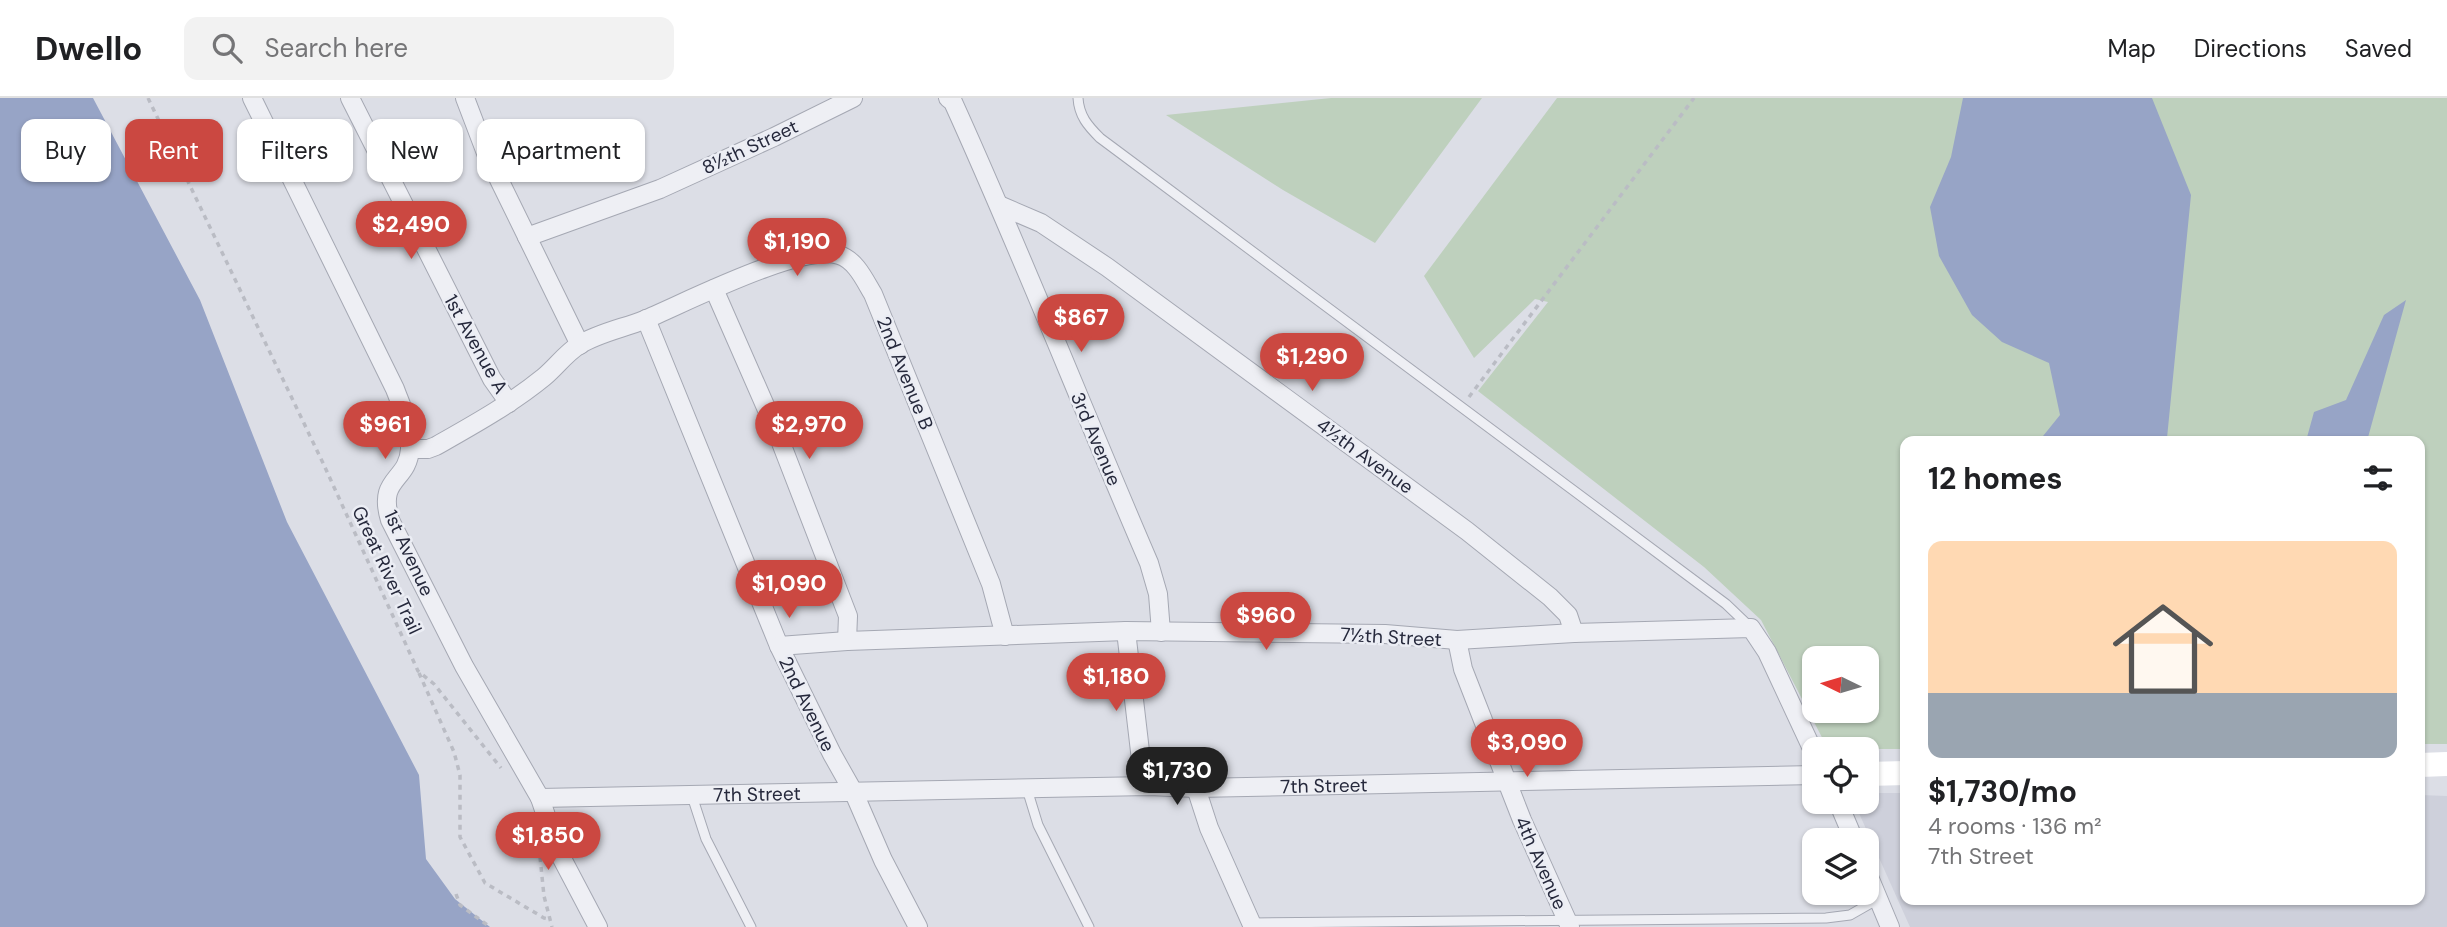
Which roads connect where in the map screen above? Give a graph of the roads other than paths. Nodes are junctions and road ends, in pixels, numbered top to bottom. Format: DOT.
graph roads {
  1 [pos="252,98"];
  2 [pos="349,98"];
  3 [pos="465,98"];
  4 [pos="853,98"];
  5 [pos="948,98"];
  6 [pos="1078,98"];
  7 [pos="999,205"];
  8 [pos="527,237"];
  9 [pos="714,289"];
  10 [pos="646,319"];
  11 [pos="580,345"];
  12 [pos="509,402"];
  13 [pos="410,449"];
  14 [pos="1751,628"];
  15 [pos="1126,631"];
  16 [pos="1161,632"];
  17 [pos="1574,633"];
  18 [pos="1005,636"];
  19 [pos="1457,640"];
  20 [pos="847,641"];
  21 [pos="779,646"];
  22 [pos="1807,737"];
  23 [pos="2447,764"];
  24 [pos="2425,765"];
  25 [pos="1900,773"];
  26 [pos="1879,774"];
  27 [pos="1802,775"];
  28 [pos="1507,781"];
  29 [pos="1149,786"];
  30 [pos="1196,788"];
  31 [pos="1027,789"];
  32 [pos="854,793"];
  33 [pos="692,796"];
  34 [pos="540,799"];
  35 [pos="1879,901"];
  36 [pos="1868,905"];
  37 [pos="1734,923"];
  38 [pos="1413,924"];
  39 [pos="1568,924"];
  40 [pos="1252,925"];
  41 [pos="597,927"];
  42 [pos="751,927"];
  43 [pos="918,927"];
  44 [pos="1088,927"];
  45 [pos="1890,927"];
  1 -- 13 [label="street"];
  2 -- 12 [label="street, 1st Avenue A"];
  3 -- 8 [label="street"];
  4 -- 8 [label="street, 8½th Street"];
  5 -- 7 [label="street, 3rd Avenue"];
  6 -- 14 [label="lane"];
  7 -- 16 [label="street, 3rd Avenue"];
  7 -- 17 [label="street, 4½th Avenue"];
  8 -- 11 [label="street"];
  9 -- 10 [label="street, 2nd Avenue B"];
  9 -- 18 [label="street, 2nd Avenue B"];
  9 -- 20 [label="street"];
  10 -- 11 [label="street, 2nd Avenue B"];
  10 -- 21 [label="street, 2nd Avenue"];
  11 -- 12 [label="street, 2nd Avenue B"];
  12 -- 13 [label="street, 2nd Avenue B"];
  13 -- 34 [label="street, 1st Avenue"];
  14 -- 17 [label="street, 7½th Street"];
  14 -- 22 [label="street"];
  15 -- 16 [label="street, 7½th Street"];
  15 -- 18 [label="street, 7½th Street"];
  15 -- 29 [label="street"];
  16 -- 19 [label="street, 7½th Street"];
  17 -- 19 [label="street, 7½th Street"];
  18 -- 20 [label="street, 7½th Street"];
  19 -- 28 [label="street, 4th Avenue"];
  20 -- 21 [label="street, 7½th Street"];
  21 -- 32 [label="street, 2nd Avenue"];
  23 -- 24 [label="street"];
  25 -- 26 [label="street"];
  27 -- 28 [label="street, 7th Street"];
  28 -- 30 [label="street, 7th Street"];
  28 -- 39 [label="street, 4th Avenue"];
  29 -- 30 [label="street, 7th Street"];
  29 -- 31 [label="street, 7th Street"];
  30 -- 40 [label="street"];
  31 -- 32 [label="street, 7th Street"];
  31 -- 44 [label="lane"];
  32 -- 33 [label="street, 7th Street"];
  32 -- 43 [label="street, 2nd Avenue"];
  33 -- 34 [label="street, 7th Street"];
  33 -- 42 [label="lane"];
  34 -- 41 [label="street, 1st Avenue"];
  35 -- 45 [label="street"];
  36 -- 37 [label="lane"];
  37 -- 39 [label="lane"];
  38 -- 39 [label="lane"];
  38 -- 40 [label="lane"];
}
